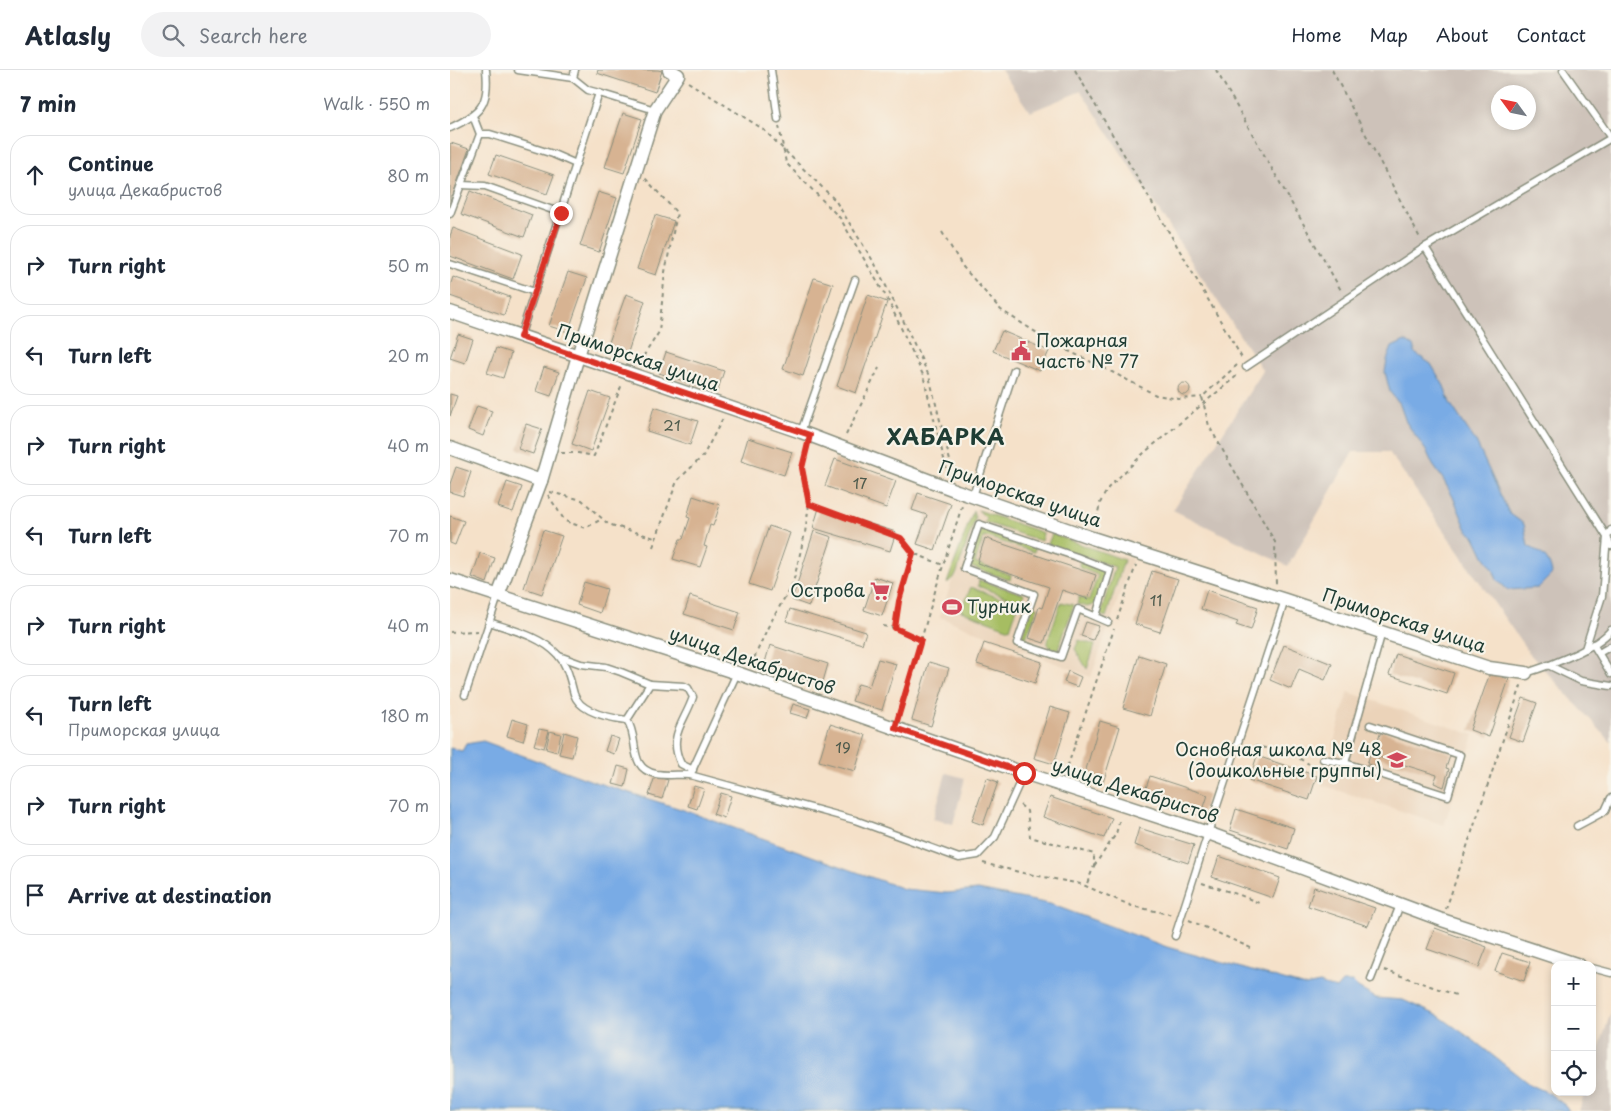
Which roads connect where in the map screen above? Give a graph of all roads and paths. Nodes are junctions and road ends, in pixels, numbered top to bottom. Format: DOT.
graph roads {
  1 [pos="486,70"];
  2 [pos="518,70"];
  3 [pos="575,70"];
  4 [pos="771,70"];
  5 [pos="1075,70"];
  6 [pos="1216,70"];
  7 [pos="1332,70"];
  8 [pos="1563,70"];
  9 [pos="673,73"];
  10 [pos="573,78"];
  11 [pos="599,93"];
  12 [pos="655,110"];
  13 [pos="473,116"];
  14 [pos="778,119"];
  15 [pos="450,128"];
  16 [pos="480,134"];
  17 [pos="1611,138"];
  18 [pos="782,147"];
  19 [pos="576,164"];
  20 [pos="637,169"];
  21 [pos="461,185"];
  22 [pos="561,213"];
  23 [pos="450,214"];
  24 [pos="942,232"];
  25 [pos="1425,247"];
  26 [pos="450,264"];
  27 [pos="855,280"];
  28 [pos="535,292"];
  29 [pos="1347,300"];
  30 [pos="450,312"];
  31 [pos="520,337"];
  32 [pos="578,356"];
  33 [pos="1246,367"];
  34 [pos="879,368"];
  35 [pos="1014,370"];
  36 [pos="629,374"];
  37 [pos="1202,397"];
  38 [pos="729,407"];
  39 [pos="806,434"];
  40 [pos="840,446"];
  41 [pos="450,448"];
  42 [pos="560,452"];
  43 [pos="541,482"];
  44 [pos="962,493"];
  45 [pos="809,504"];
  46 [pos="602,518"];
  47 [pos="1611,530"];
  48 [pos="1607,537"];
  49 [pos="656,538"];
  50 [pos="1092,538"];
  51 [pos="1611,546"];
  52 [pos="653,547"];
  53 [pos="913,553"];
  54 [pos="1140,554"];
  55 [pos="943,565"];
  56 [pos="450,580"];
  57 [pos="498,596"];
  58 [pos="1281,598"];
  59 [pos="1096,616"];
  60 [pos="489,622"];
  61 [pos="1108,622"];
  62 [pos="883,626"];
  63 [pos="895,628"];
  64 [pos="1611,630"];
  65 [pos="486,631"];
  66 [pos="450,632"];
  67 [pos="1382,632"];
  68 [pos="921,640"];
  69 [pos="1593,644"];
  70 [pos="1611,646"];
  71 [pos="1585,649"];
  72 [pos="1598,653"];
  73 [pos="558,655"];
  74 [pos="1548,665"];
  75 [pos="1526,673"];
  76 [pos="741,674"];
  77 [pos="1611,674"];
  78 [pos="650,684"];
  79 [pos="1611,686"];
  80 [pos="465,695"];
  81 [pos="627,720"];
  82 [pos="1370,726"];
  83 [pos="895,728"];
  84 [pos="1238,742"];
  85 [pos="1323,759"];
  86 [pos="1346,763"];
  87 [pos="1309,764"];
  88 [pos="692,772"];
  89 [pos="1024,773"];
  90 [pos="1061,785"];
  91 [pos="1013,798"];
  92 [pos="1611,798"];
  93 [pos="1116,803"];
  94 [pos="1577,826"];
  95 [pos="1208,833"];
  96 [pos="982,862"];
  97 [pos="1094,866"];
  98 [pos="1193,880"];
  99 [pos="1086,886"];
  100 [pos="1259,903"];
  101 [pos="1400,905"];
  102 [pos="1182,916"];
  103 [pos="1442,920"];
  104 [pos="1175,936"];
  105 [pos="1253,949"];
  106 [pos="1567,961"];
  107 [pos="1375,968"];
  108 [pos="1596,969"];
  109 [pos="1611,973"];
  110 [pos="1371,979"];
  111 [pos="1459,996"];
  1 -- 13 [label="lane"];
  2 -- 10 [label="lane"];
  3 -- 10 [label="lane"];
  4 -- 14 [label="lane"];
  5 -- 37 [label="path"];
  6 -- 29 [label="path"];
  7 -- 25 [label="path"];
  8 -- 17 [label="lane"];
  9 -- 12 [label="street"];
  9 -- 18 [label="path"];
  10 -- 11 [label="lane"];
  11 -- 12 [label="lane"];
  11 -- 19 [label="lane"];
  12 -- 20 [label="street"];
  13 -- 15 [label="lane"];
  13 -- 16 [label="lane"];
  14 -- 18 [label="path"];
  16 -- 19 [label="lane"];
  16 -- 21 [label="lane"];
  17 -- 25 [label="lane"];
  18 -- 44 [label="path"];
  18 -- 44 [label="path"];
  19 -- 22 [label="lane"];
  20 -- 32 [label="street"];
  20 -- 36 [label="path"];
  21 -- 22 [label="lane"];
  21 -- 23 [label="lane"];
  22 -- 28 [label="lane"];
  24 -- 37 [label="path"];
  25 -- 29 [label="lane"];
  25 -- 48 [label="lane"];
  26 -- 28 [label="lane"];
  27 -- 39 [label="lane"];
  28 -- 31 [label="lane"];
  29 -- 33 [label="lane"];
  30 -- 31 [label="street, Приморская улица"];
  31 -- 32 [label="street, Приморская улица"];
  32 -- 36 [label="street, Приморская улица"];
  32 -- 43 [label="street"];
  33 -- 50 [label="path"];
  34 -- 40 [label="path"];
  35 -- 44 [label="lane"];
  36 -- 38 [label="street, Приморская улица"];
  36 -- 42 [label="path"];
  37 -- 58 [label="path"];
  38 -- 39 [label="street, Приморская улица"];
  38 -- 49 [label="path"];
  39 -- 40 [label="street, Приморская улица"];
  39 -- 45 [label="path"];
  40 -- 44 [label="street, Приморская улица"];
  41 -- 43 [label="street"];
  43 -- 57 [label="street"];
  44 -- 50 [label="street, Приморская улица"];
  44 -- 55 [label="path"];
  45 -- 53 [label="path"];
  45 -- 76 [label="path"];
  46 -- 46 [label="path"];
  46 -- 49 [label="path"];
  47 -- 48 [label="lane"];
  48 -- 51 [label="lane"];
  48 -- 71 [label="lane"];
  49 -- 52 [label="path"];
  50 -- 54 [label="street, Приморская улица"];
  53 -- 55 [label="path"];
  53 -- 63 [label="path"];
  54 -- 58 [label="street, Приморская улица"];
  54 -- 90 [label="path"];
  55 -- 68 [label="path"];
  56 -- 57 [label="street, улица Декабристов"];
  57 -- 60 [label="lane"];
  57 -- 76 [label="street, улица Декабристов"];
  58 -- 67 [label="street, Приморская улица"];
  58 -- 84 [label="lane"];
  59 -- 59 [label="lane"];
  59 -- 61 [label="lane"];
  60 -- 65 [label="lane"];
  60 -- 73 [label="lane"];
  62 -- 63 [label="path"];
  63 -- 68 [label="path"];
  64 -- 69 [label="lane"];
  65 -- 66 [label="path"];
  65 -- 80 [label="lane"];
  67 -- 75 [label="street, Приморская улица"];
  67 -- 86 [label="lane"];
  68 -- 83 [label="path"];
  69 -- 71 [label="lane"];
  69 -- 72 [label="lane"];
  70 -- 72 [label="lane"];
  71 -- 74 [label="lane"];
  72 -- 77 [label="lane"];
  73 -- 78 [label="lane"];
  73 -- 81 [label="lane"];
  74 -- 75 [label="lane"];
  74 -- 79 [label="lane"];
  75 -- 103 [label="path"];
  76 -- 83 [label="street, улица Декабристов"];
  76 -- 88 [label="lane"];
  78 -- 81 [label="lane"];
  78 -- 88 [label="lane"];
  81 -- 88 [label="lane"];
  82 -- 86 [label="lane"];
  83 -- 89 [label="street, улица Декабристов"];
  84 -- 87 [label="path"];
  84 -- 95 [label="lane"];
  85 -- 86 [label="lane"];
  88 -- 91 [label="lane"];
  89 -- 90 [label="street, улица Декабристов"];
  89 -- 91 [label="lane"];
  90 -- 93 [label="street, улица Декабристов"];
  91 -- 97 [label="path"];
  92 -- 94 [label="lane"];
  93 -- 95 [label="street, улица Декабристов"];
  93 -- 97 [label="path"];
  95 -- 98 [label="lane"];
  95 -- 101 [label="street, улица Декабристов"];
  96 -- 99 [label="path"];
  97 -- 99 [label="path"];
  98 -- 100 [label="path"];
  98 -- 102 [label="lane"];
  99 -- 102 [label="path"];
  101 -- 103 [label="street, улица Декабристов"];
  101 -- 107 [label="lane"];
  102 -- 104 [label="lane"];
  102 -- 105 [label="path"];
  103 -- 106 [label="street, улица Декабристов"];
  107 -- 110 [label="lane"];
  107 -- 111 [label="path"];
  108 -- 109 [label="lane"];
}
